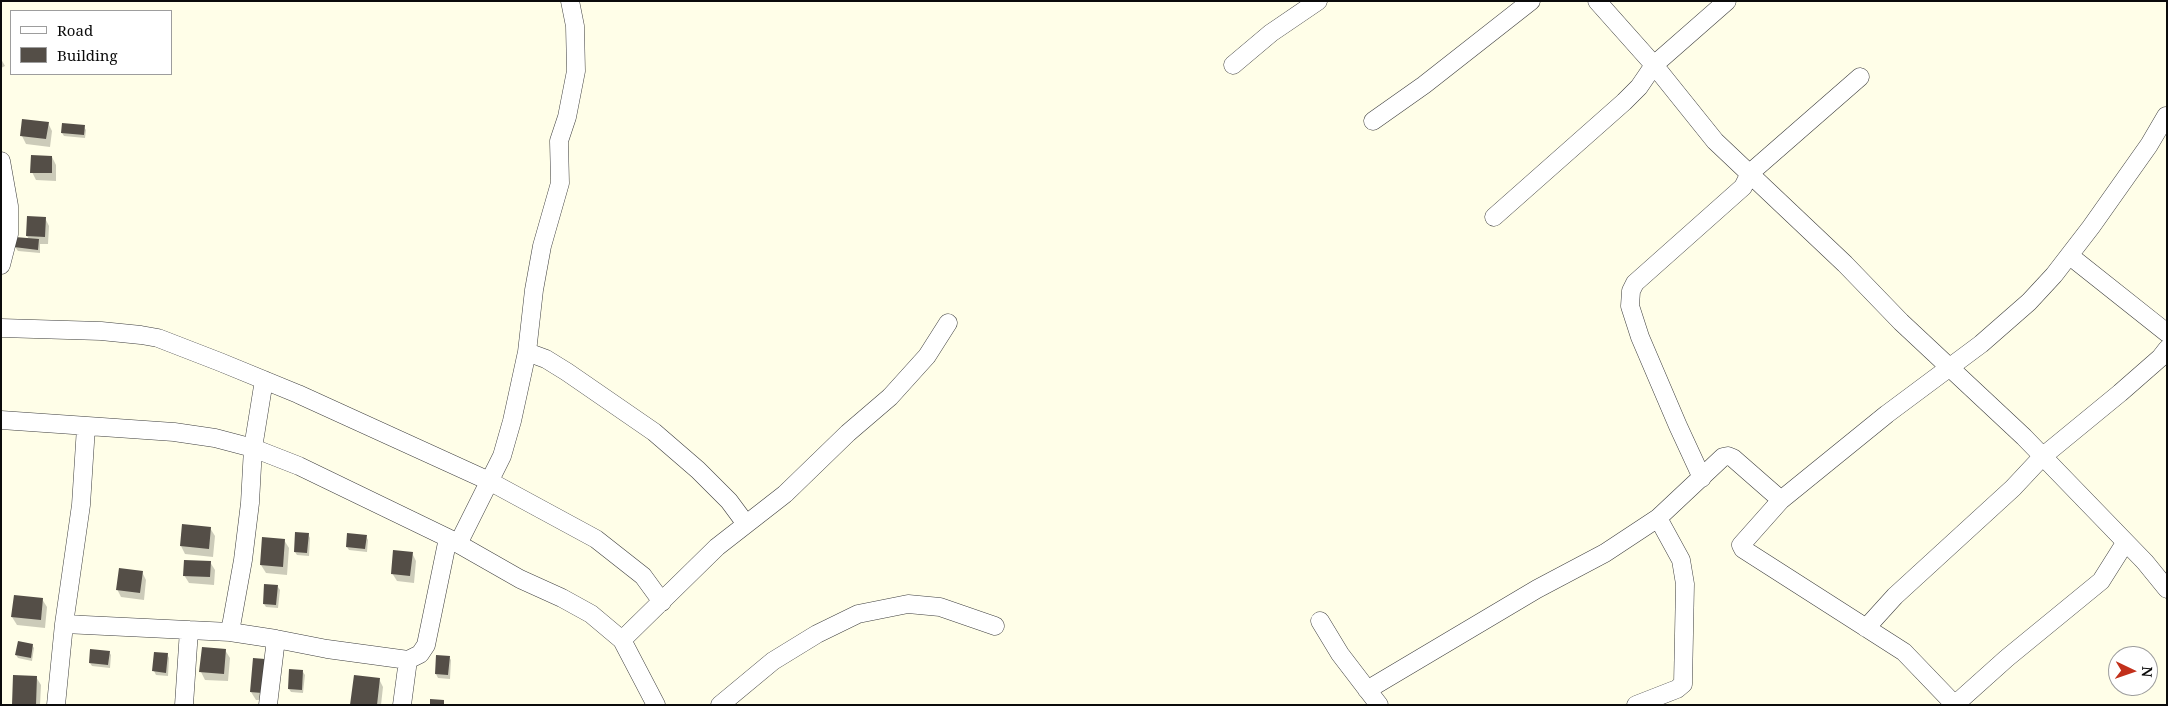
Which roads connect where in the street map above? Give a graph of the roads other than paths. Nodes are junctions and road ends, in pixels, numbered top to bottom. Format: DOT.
graph roads {
  1 [pos="570,1"];
  2 [pos="1318,1"];
  3 [pos="1531,1"];
  4 [pos="1598,1"];
  5 [pos="1727,1"];
  6 [pos="1233,65"];
  7 [pos="1654,65"];
  8 [pos="1860,77"];
  9 [pos="2166,116"];
  10 [pos="1373,121"];
  11 [pos="1,161"];
  12 [pos="1750,173"];
  13 [pos="1494,217"];
  14 [pos="2070,256"];
  15 [pos="1,264"];
  16 [pos="948,323"];
  17 [pos="1,328"];
  18 [pos="2167,333"];
  19 [pos="2167,349"];
  20 [pos="527,352"];
  21 [pos="1950,368"];
  22 [pos="264,380"];
  23 [pos="1,420"];
  24 [pos="86,427"];
  25 [pos="253,448"];
  26 [pos="2042,457"];
  27 [pos="1702,478"];
  28 [pos="489,481"];
  29 [pos="1781,500"];
  30 [pos="1658,518"];
  31 [pos="746,524"];
  32 [pos="453,541"];
  33 [pos="2125,543"];
  34 [pos="2167,589"];
  35 [pos="662,602"];
  36 [pos="1320,621"];
  37 [pos="64,624"];
  38 [pos="995,626"];
  39 [pos="1866,628"];
  40 [pos="189,630"];
  41 [pos="230,632"];
  42 [pos="276,639"];
  43 [pos="622,640"];
  44 [pos="408,660"];
  45 [pos="1367,690"];
  46 [pos="56,705"];
  47 [pos="184,705"];
  48 [pos="268,705"];
  49 [pos="402,705"];
  50 [pos="656,705"];
  51 [pos="720,705"];
  52 [pos="1379,705"];
  53 [pos="1636,705"];
  1 -- 20 [label="street"];
  2 -- 6 [label="street"];
  3 -- 10 [label="street"];
  4 -- 7 [label="street"];
  5 -- 7 [label="street"];
  7 -- 12 [label="street"];
  7 -- 13 [label="street"];
  8 -- 12 [label="street"];
  9 -- 14 [label="street"];
  11 -- 15 [label="street"];
  12 -- 21 [label="street"];
  12 -- 27 [label="street"];
  14 -- 18 [label="street"];
  14 -- 21 [label="street"];
  16 -- 31 [label="street"];
  17 -- 22 [label="street"];
  19 -- 26 [label="street"];
  20 -- 28 [label="street"];
  20 -- 31 [label="street"];
  21 -- 26 [label="street"];
  21 -- 29 [label="street"];
  22 -- 25 [label="street"];
  22 -- 28 [label="street"];
  23 -- 24 [label="street"];
  24 -- 25 [label="street"];
  24 -- 37 [label="street"];
  25 -- 32 [label="street"];
  25 -- 41 [label="street"];
  26 -- 33 [label="street"];
  26 -- 39 [label="street"];
  27 -- 29 [label="street"];
  27 -- 30 [label="street"];
  28 -- 32 [label="street"];
  28 -- 35 [label="street"];
  29 -- 39 [label="street"];
  30 -- 45 [label="street"];
  30 -- 53 [label="street"];
  31 -- 35 [label="street"];
  32 -- 43 [label="street"];
  32 -- 44 [label="street"];
  33 -- 34 [label="street"];
  33 -- 39 [label="street"];
  35 -- 43 [label="street"];
  36 -- 45 [label="street"];
  37 -- 40 [label="street"];
  37 -- 46 [label="street"];
  38 -- 51 [label="street"];
  40 -- 41 [label="street"];
  40 -- 47 [label="street"];
  41 -- 42 [label="street"];
  42 -- 44 [label="street"];
  42 -- 48 [label="street"];
  43 -- 50 [label="street"];
  44 -- 49 [label="street"];
  45 -- 52 [label="street"];
}
